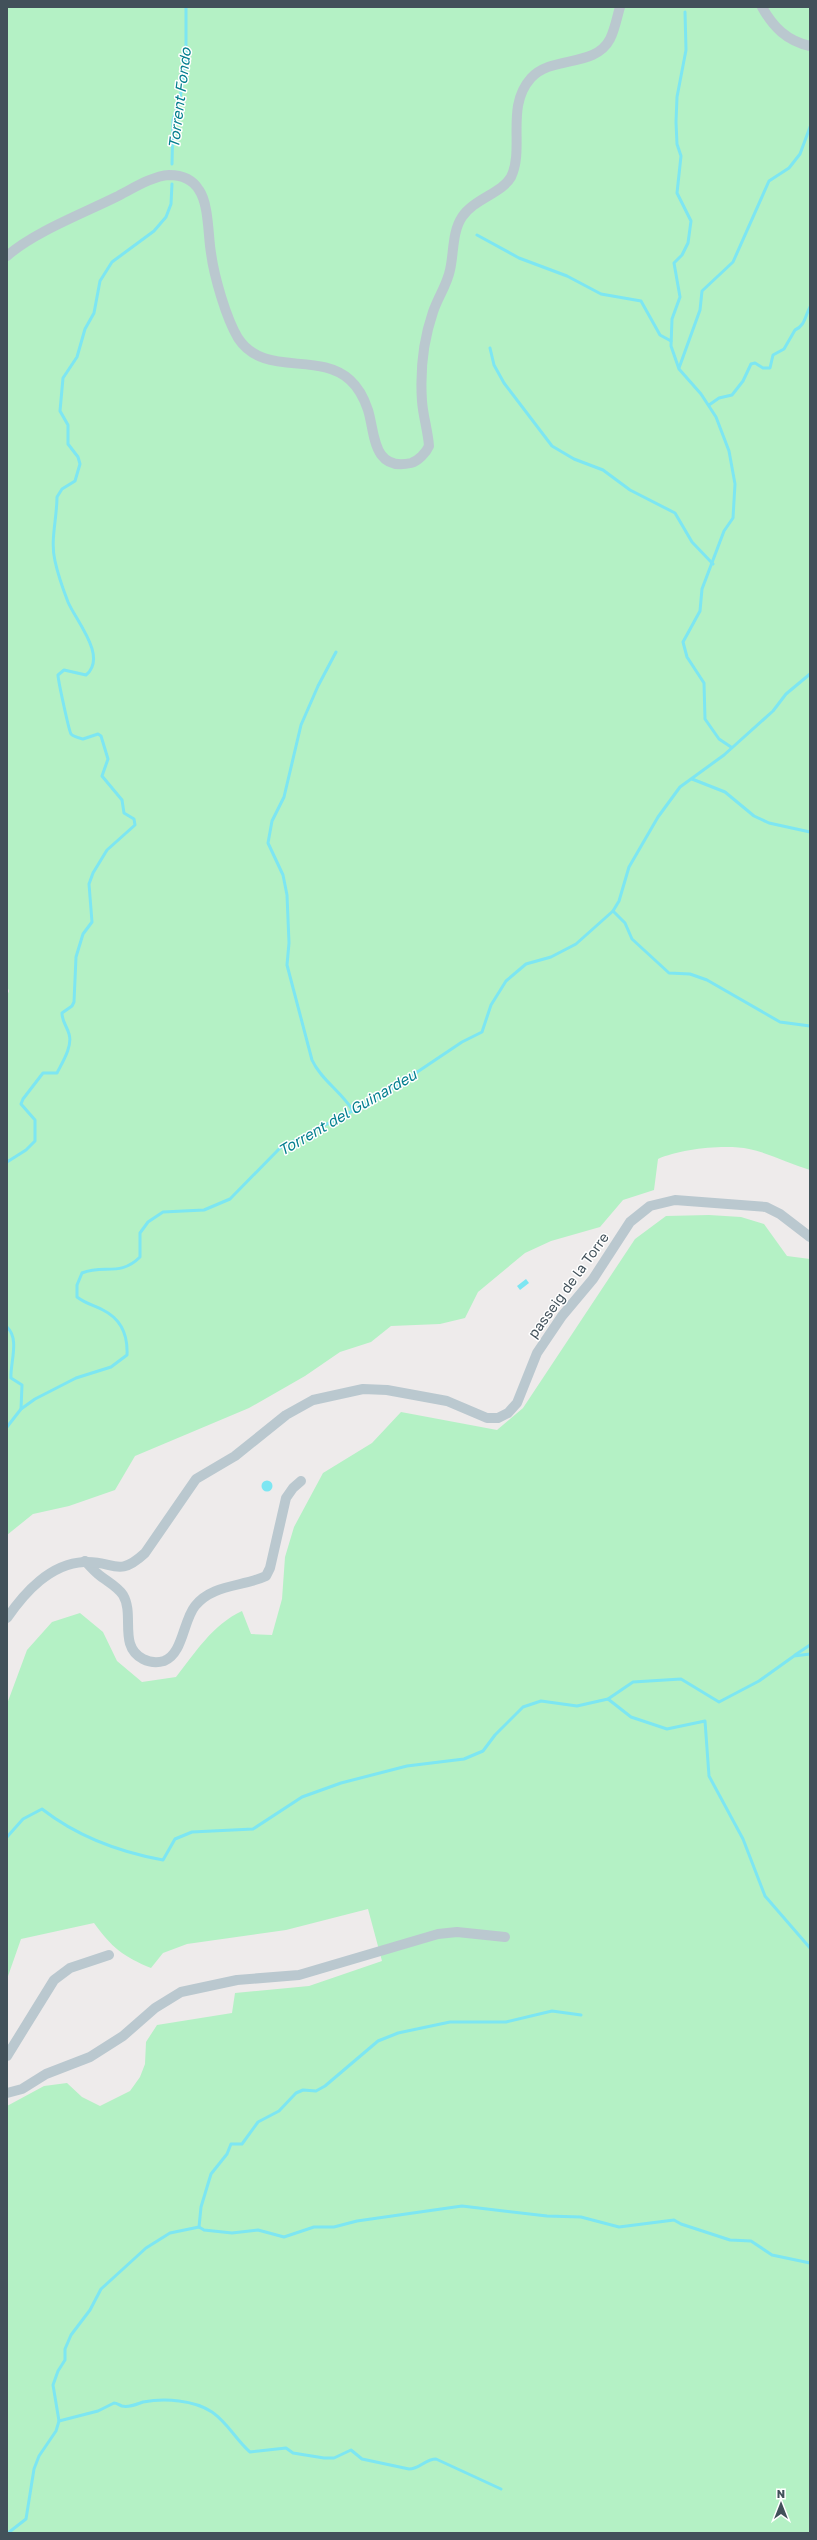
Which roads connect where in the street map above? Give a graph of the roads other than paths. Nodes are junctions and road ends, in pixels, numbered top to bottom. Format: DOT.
graph roads {
  1 [pos="620,7"];
  2 [pos="762,7"];
  3 [pos="810,46"];
  4 [pos="7,256"];
  5 [pos="810,1238"];
  6 [pos="301,1481"];
  7 [pos="84,1561"];
  8 [pos="7,1618"];
  9 [pos="505,1937"];
  10 [pos="110,1955"];
  11 [pos="7,2056"];
  12 [pos="7,2093"];
  1 -- 4 [label="street"];
  2 -- 3 [label="street"];
  5 -- 7 [label="street, passeig de la Torre"];
  6 -- 7 [label="street"];
  7 -- 8 [label="street, passeig de la Torre"];
  9 -- 12 [label="street"];
  10 -- 11 [label="street"];
}
